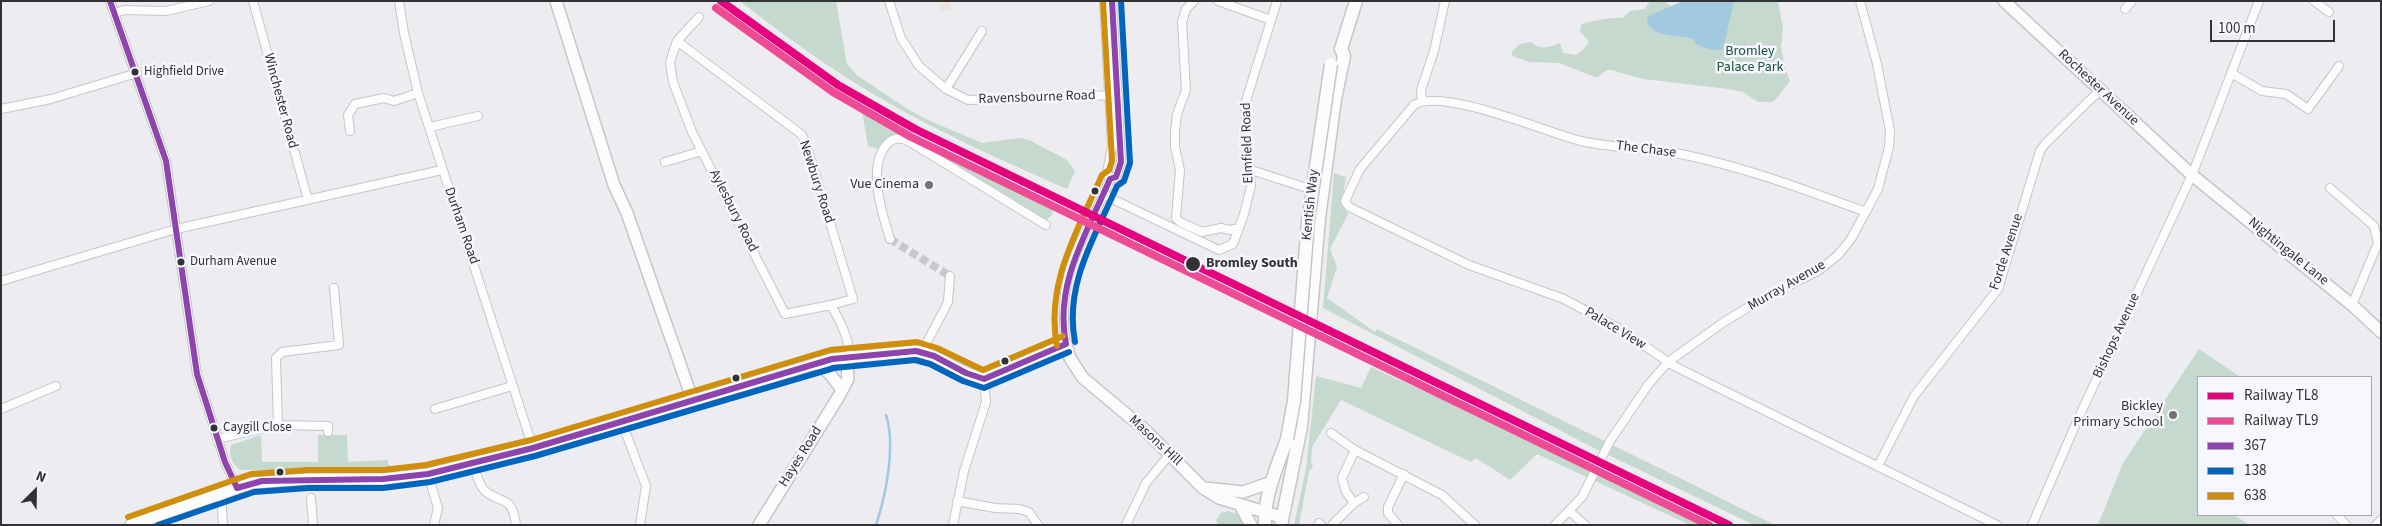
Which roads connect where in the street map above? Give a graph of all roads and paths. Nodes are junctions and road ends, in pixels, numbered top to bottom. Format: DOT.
graph roads {
  1 [pos="110,1"];
  2 [pos="209,1"];
  3 [pos="253,1"];
  4 [pos="399,1"];
  5 [pos="556,1"];
  6 [pos="889,1"];
  7 [pos="1104,1"];
  8 [pos="1112,1"];
  9 [pos="1194,1"];
  10 [pos="1218,1"];
  11 [pos="1276,1"];
  12 [pos="1356,1"];
  13 [pos="1444,1"];
  14 [pos="1860,1"];
  15 [pos="2004,1"];
  16 [pos="2132,1"];
  17 [pos="2259,1"];
  18 [pos="2319,3"];
  19 [pos="2125,9"];
  20 [pos="2330,12"];
  21 [pos="115,13"];
  22 [pos="699,17"];
  23 [pos="1271,20"];
  24 [pos="982,30"];
  25 [pos="677,41"];
  26 [pos="1336,66"];
  27 [pos="2338,66"];
  28 [pos="137,73"];
  29 [pos="2231,73"];
  30 [pos="946,89"];
  31 [pos="2100,90"];
  32 [pos="418,93"];
  33 [pos="1118,95"];
  34 [pos="1108,96"];
  35 [pos="1422,100"];
  36 [pos="1,109"];
  37 [pos="478,116"];
  38 [pos="430,127"];
  39 [pos="350,131"];
  40 [pos="702,151"];
  41 [pos="666,162"];
  42 [pos="442,170"];
  43 [pos="1251,170"];
  44 [pos="2192,175"];
  45 [pos="1110,179"];
  46 [pos="1304,187"];
  47 [pos="2330,188"];
  48 [pos="1104,194"];
  49 [pos="308,200"];
  50 [pos="1866,212"];
  51 [pos="1046,225"];
  52 [pos="1239,228"];
  53 [pos="176,229"];
  54 [pos="890,239"];
  55 [pos="950,276"];
  56 [pos="1,281"];
  57 [pos="334,288"];
  58 [pos="2352,304"];
  59 [pos="831,305"];
  60 [pos="2381,332"];
  61 [pos="1066,344"];
  62 [pos="922,352"];
  63 [pos="850,357"];
  64 [pos="832,359"];
  65 [pos="1668,362"];
  66 [pos="816,363"];
  67 [pos="984,379"];
  68 [pos="56,386"];
  69 [pos="512,386"];
  70 [pos="842,390"];
  71 [pos="693,401"];
  72 [pos="1,409"];
  73 [pos="435,409"];
  74 [pos="622,422"];
  75 [pos="278,425"];
  76 [pos="328,432"];
  77 [pos="1331,433"];
  78 [pos="217,439"];
  79 [pos="533,448"];
  80 [pos="1355,450"];
  81 [pos="1170,454"];
  82 [pos="473,464"];
  83 [pos="1878,466"];
  84 [pos="428,474"];
  85 [pos="1404,474"];
  86 [pos="1272,482"];
  87 [pos="237,488"];
  88 [pos="1203,488"];
  89 [pos="221,493"];
  90 [pos="1364,497"];
  91 [pos="311,498"];
  92 [pos="957,501"];
  93 [pos="1354,503"];
  94 [pos="1240,506"];
  95 [pos="1569,511"];
  96 [pos="1265,518"];
  97 [pos="2381,520"];
  98 [pos="1281,521"];
  99 [pos="131,525"];
  100 [pos="223,525"];
  101 [pos="313,525"];
  102 [pos="434,525"];
  103 [pos="516,525"];
  104 [pos="640,525"];
  105 [pos="759,525"];
  106 [pos="953,525"];
  107 [pos="1038,525"];
  108 [pos="1126,525"];
  109 [pos="1251,525"];
  110 [pos="1332,525"];
  111 [pos="1398,525"];
  112 [pos="1475,525"];
  113 [pos="1555,525"];
  114 [pos="1585,525"];
  115 [pos="1997,525"];
  116 [pos="2032,525"];
  117 [pos="2376,525"];
  1 -- 21 [label="street"];
  2 -- 21 [label="street"];
  3 -- 49 [label="street, Winchester Road"];
  4 -- 32 [label="street, Durham Road"];
  5 -- 71 [label="main road"];
  6 -- 30 [label="street, Ravensbourne Road"];
  7 -- 34 [label="street"];
  8 -- 33 [label="street"];
  9 -- 52 [label="street"];
  10 -- 23 [label="street"];
  11 -- 23 [label="street, Elmfield Road"];
  12 -- 26 [label="main road, Kentish Way"];
  13 -- 35 [label="street"];
  14 -- 50 [label="street, Murray Avenue"];
  15 -- 31 [label="main road, Rochester Avenue"];
  16 -- 19 [label="street"];
  17 -- 29 [label="street, Bishops Avenue"];
  18 -- 20 [label="street"];
  21 -- 28 [label="street"];
  22 -- 25 [label="street, Aylesbury Road"];
  23 -- 43 [label="street, Elmfield Road"];
  24 -- 30 [label="street"];
  25 -- 40 [label="street, Aylesbury Road"];
  25 -- 59 [label="street, Newbury Road"];
  26 -- 86 [label="main road, Kentish Way, bridge"];
  26 -- 98 [label="main road, Kentish Way"];
  27 -- 29 [label="street"];
  28 -- 36 [label="street"];
  28 -- 53 [label="street"];
  29 -- 44 [label="street, Bishops Avenue"];
  30 -- 34 [label="street, Ravensbourne Road"];
  31 -- 44 [label="main road, Rochester Avenue"];
  31 -- 83 [label="street, Forde Avenue"];
  32 -- 38 [label="street, Durham Road"];
  32 -- 39 [label="street"];
  33 -- 34 [label="street, Ravensbourne Road"];
  33 -- 45 [label="street"];
  34 -- 45 [label="street"];
  35 -- 50 [label="street, The Chase"];
  35 -- 65 [label="street, Palace View"];
  37 -- 38 [label="street"];
  38 -- 42 [label="street, Durham Road"];
  40 -- 41 [label="street"];
  40 -- 59 [label="street, Aylesbury Road"];
  42 -- 49 [label="street"];
  42 -- 69 [label="street, Durham Road"];
  43 -- 46 [label="street"];
  43 -- 52 [label="street, Elmfield Road"];
  44 -- 58 [label="main road, Nightingale Lane"];
  44 -- 116 [label="street, Bishops Avenue"];
  45 -- 48 [label="street"];
  47 -- 58 [label="street"];
  48 -- 52 [label="street, Elmfield Road"];
  48 -- 61 [label="street"];
  49 -- 53 [label="street"];
  50 -- 65 [label="street, Murray Avenue"];
  51 -- 54 [label="street"];
  53 -- 56 [label="street"];
  53 -- 78 [label="street"];
  55 -- 62 [label="street"];
  57 -- 75 [label="street"];
  58 -- 60 [label="main road, Nightingale Lane"];
  59 -- 63 [label="street"];
  61 -- 67 [label="main road"];
  61 -- 81 [label="main road, Masons Hill"];
  62 -- 63 [label="main road"];
  62 -- 67 [label="main road"];
  63 -- 64 [label="main road"];
  63 -- 70 [label="main road, Hayes Road"];
  64 -- 66 [label="main road"];
  64 -- 70 [label="main road"];
  65 -- 83 [label="street, Palace View"];
  65 -- 95 [label="street, Murray Avenue"];
  66 -- 70 [label="main road"];
  66 -- 71 [label="main road"];
  67 -- 92 [label="street"];
  68 -- 72 [label="street"];
  69 -- 73 [label="street"];
  69 -- 79 [label="street, Durham Road"];
  70 -- 105 [label="main road, Hayes Road"];
  71 -- 74 [label="main road"];
  74 -- 79 [label="main road"];
  74 -- 104 [label="street"];
  75 -- 76 [label="street"];
  75 -- 78 [label="street"];
  77 -- 80 [label="street"];
  78 -- 87 [label="street"];
  79 -- 82 [label="main road"];
  80 -- 85 [label="street"];
  80 -- 93 [label="street"];
  81 -- 88 [label="main road, Masons Hill"];
  81 -- 108 [label="street"];
  82 -- 84 [label="main road"];
  82 -- 103 [label="street"];
  83 -- 115 [label="street, Palace View"];
  84 -- 87 [label="main road"];
  84 -- 102 [label="street"];
  85 -- 111 [label="street"];
  85 -- 112 [label="street"];
  86 -- 88 [label="main road"];
  86 -- 96 [label="main road, Kentish Way"];
  87 -- 89 [label="main road"];
  88 -- 94 [label="main road, Masons Hill"];
  89 -- 99 [label="main road"];
  89 -- 100 [label="street"];
  90 -- 93 [label="street"];
  91 -- 101 [label="street"];
  92 -- 106 [label="street"];
  92 -- 107 [label="street"];
  93 -- 110 [label="street"];
  94 -- 96 [label="main road, Masons Hill"];
  94 -- 109 [label="main road"];
  95 -- 113 [label="street, Murray Avenue"];
  95 -- 114 [label="street"];
  96 -- 98 [label="main road, Masons Hill"];
  97 -- 117 [label="street"];
}
